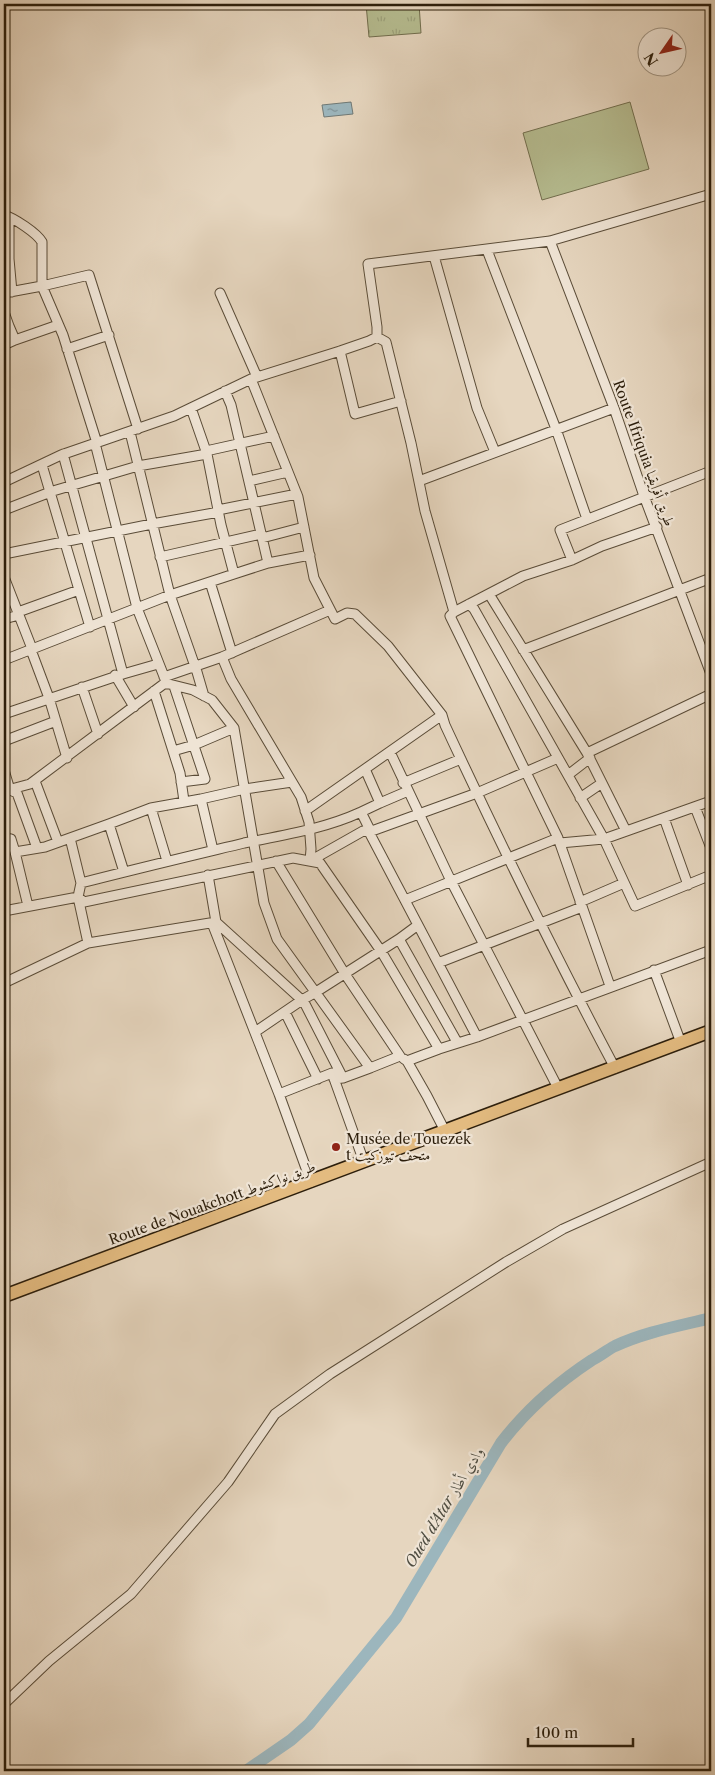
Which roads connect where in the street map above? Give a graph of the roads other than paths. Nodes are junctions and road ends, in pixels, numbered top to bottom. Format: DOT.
graph roads {
  1 [pos="711,194"];
  2 [pos="7,216"];
  3 [pos="550,242"];
  4 [pos="487,250"];
  5 [pos="434,256"];
  6 [pos="6,258"];
  7 [pos="42,286"];
  8 [pos="8,293"];
  9 [pos="220,293"];
  10 [pos="4,312"];
  11 [pos="58,325"];
  12 [pos="6,327"];
  13 [pos="110,335"];
  14 [pos="377,337"];
  15 [pos="15,340"];
  16 [pos="4,345"];
  17 [pos="67,349"];
  18 [pos="340,351"];
  19 [pos="254,378"];
  20 [pos="225,391"];
  21 [pos="401,401"];
  22 [pos="191,408"];
  23 [pos="614,408"];
  24 [pos="556,429"];
  25 [pos="134,430"];
  26 [pos="274,436"];
  27 [pos="96,443"];
  28 [pos="239,444"];
  29 [pos="207,452"];
  30 [pos="495,452"];
  31 [pos="63,454"];
  32 [pos="42,465"];
  33 [pos="138,466"];
  34 [pos="711,471"];
  35 [pos="288,472"];
  36 [pos="104,477"];
  37 [pos="249,481"];
  38 [pos="419,481"];
  39 [pos="4,482"];
  40 [pos="72,485"];
  41 [pos="50,492"];
  42 [pos="297,494"];
  43 [pos="644,496"];
  44 [pos="254,503"];
  45 [pos="4,510"];
  46 [pos="219,511"];
  47 [pos="587,519"];
  48 [pos="152,524"];
  49 [pos="304,527"];
  50 [pos="657,527"];
  51 [pos="117,531"];
  52 [pos="262,536"];
  53 [pos="86,538"];
  54 [pos="226,541"];
  55 [pos="65,542"];
  56 [pos="4,554"];
  57 [pos="310,555"];
  58 [pos="160,557"];
  59 [pos="572,560"];
  60 [pos="268,563"];
  61 [pos="234,574"];
  62 [pos="4,577"];
  63 [pos="711,578"];
  64 [pos="210,582"];
  65 [pos="679,589"];
  66 [pos="79,590"];
  67 [pos="489,594"];
  68 [pos="170,595"];
  69 [pos="469,604"];
  70 [pos="137,608"];
  71 [pos="330,610"];
  72 [pos="454,612"];
  73 [pos="18,613"];
  74 [pos="4,619"];
  75 [pos="107,619"];
  76 [pos="90,627"];
  77 [pos="31,650"];
  78 [pos="523,650"];
  79 [pos="232,653"];
  80 [pos="222,657"];
  81 [pos="4,660"];
  82 [pos="158,664"];
  83 [pos="195,666"];
  84 [pos="711,674"];
  85 [pos="119,675"];
  86 [pos="168,682"];
  87 [pos="82,687"];
  88 [pos="154,691"];
  89 [pos="711,694"];
  90 [pos="204,696"];
  91 [pos="49,698"];
  92 [pos="134,706"];
  93 [pos="4,714"];
  94 [pos="442,715"];
  95 [pos="56,721"];
  96 [pos="234,728"];
  97 [pos="98,734"];
  98 [pos="4,741"];
  99 [pos="194,745"];
  100 [pos="173,751"];
  101 [pos="390,752"];
  102 [pos="588,756"];
  103 [pos="67,758"];
  104 [pos="558,758"];
  105 [pos="461,759"];
  106 [pos="365,769"];
  107 [pos="4,770"];
  108 [pos="526,771"];
  109 [pos="568,775"];
  110 [pos="35,780"];
  111 [pos="181,782"];
  112 [pos="292,782"];
  113 [pos="602,783"];
  114 [pos="406,787"];
  115 [pos="245,789"];
  116 [pos="7,791"];
  117 [pos="477,793"];
  118 [pos="580,798"];
  119 [pos="201,799"];
  120 [pos="184,801"];
  121 [pos="711,801"];
  122 [pos="380,803"];
  123 [pos="695,806"];
  124 [pos="151,808"];
  125 [pos="305,811"];
  126 [pos="361,812"];
  127 [pos="419,814"];
  128 [pos="664,818"];
  129 [pos="109,824"];
  130 [pos="310,831"];
  131 [pos="626,831"];
  132 [pos="370,832"];
  133 [pos="4,838"];
  134 [pos="70,838"];
  135 [pos="604,839"];
  136 [pos="559,840"];
  137 [pos="58,842"];
  138 [pos="253,842"];
  139 [pos="37,848"];
  140 [pos="711,848"];
  141 [pos="213,850"];
  142 [pos="15,852"];
  143 [pos="508,858"];
  144 [pos="167,861"];
  145 [pos="276,861"];
  146 [pos="310,861"];
  147 [pos="257,865"];
  148 [pos="124,872"];
  149 [pos="208,875"];
  150 [pos="711,875"];
  151 [pos="451,881"];
  152 [pos="81,883"];
  153 [pos="624,883"];
  154 [pos="688,885"];
  155 [pos="78,897"];
  156 [pos="405,900"];
  157 [pos="581,905"];
  158 [pos="28,906"];
  159 [pos="4,911"];
  160 [pos="214,922"];
  161 [pos="540,922"];
  162 [pos="418,925"];
  163 [pos="399,939"];
  164 [pos="88,943"];
  165 [pos="483,944"];
  166 [pos="711,950"];
  167 [pos="381,952"];
  168 [pos="438,963"];
  169 [pos="654,970"];
  170 [pos="345,974"];
  171 [pos="4,983"];
  172 [pos="610,986"];
  173 [pos="316,992"];
  174 [pos="578,998"];
  175 [pos="302,1000"];
  176 [pos="285,1012"];
  177 [pos="522,1019"];
  178 [pos="711,1030"];
  179 [pos="255,1032"];
  180 [pos="477,1036"];
  181 [pos="457,1042"];
  182 [pos="680,1043"];
  183 [pos="439,1049"];
  184 [pos="403,1059"];
  185 [pos="370,1068"];
  186 [pos="615,1068"];
  187 [pos="338,1078"];
  188 [pos="318,1079"];
  189 [pos="558,1088"];
  190 [pos="279,1094"];
  191 [pos="445,1132"];
  192 [pos="364,1162"];
  193 [pos="711,1162"];
  194 [pos="311,1182"];
  195 [pos="4,1296"];
  196 [pos="4,1704"];
  1 -- 3 [label="street"];
  2 -- 6 [label="street"];
  2 -- 7 [label="street"];
  3 -- 4 [label="street"];
  3 -- 23 [label="street, Route Ifriquia طريق أفريقيا"];
  4 -- 5 [label="street"];
  4 -- 24 [label="street"];
  5 -- 14 [label="street"];
  5 -- 30 [label="street"];
  6 -- 8 [label="street"];
  7 -- 8 [label="street"];
  7 -- 11 [label="street"];
  7 -- 13 [label="street"];
  9 -- 19 [label="street"];
  10 -- 12 [label="street"];
  11 -- 15 [label="street"];
  11 -- 17 [label="street"];
  12 -- 15 [label="street"];
  13 -- 17 [label="street"];
  13 -- 25 [label="street"];
  14 -- 18 [label="street"];
  14 -- 21 [label="street"];
  15 -- 16 [label="street"];
  17 -- 27 [label="street"];
  18 -- 19 [label="street"];
  18 -- 21 [label="street"];
  19 -- 20 [label="street"];
  19 -- 26 [label="street"];
  20 -- 22 [label="street"];
  20 -- 28 [label="street"];
  21 -- 38 [label="street"];
  22 -- 25 [label="street"];
  22 -- 29 [label="street"];
  23 -- 24 [label="street"];
  23 -- 43 [label="street, Route Ifriquia طريق أفريقيا"];
  24 -- 30 [label="street"];
  24 -- 47 [label="street"];
  25 -- 27 [label="street"];
  25 -- 33 [label="street"];
  26 -- 28 [label="street"];
  26 -- 35 [label="street"];
  27 -- 31 [label="street"];
  27 -- 36 [label="street"];
  28 -- 29 [label="street"];
  28 -- 37 [label="street"];
  29 -- 33 [label="street"];
  29 -- 46 [label="street"];
  30 -- 38 [label="street"];
  31 -- 32 [label="street"];
  31 -- 40 [label="street"];
  32 -- 39 [label="street"];
  32 -- 41 [label="street"];
  33 -- 36 [label="street"];
  33 -- 48 [label="street"];
  34 -- 43 [label="street"];
  35 -- 37 [label="street"];
  35 -- 42 [label="street"];
  36 -- 40 [label="street"];
  36 -- 51 [label="street"];
  37 -- 44 [label="street"];
  38 -- 72 [label="street"];
  40 -- 41 [label="street"];
  40 -- 53 [label="street"];
  41 -- 45 [label="street"];
  41 -- 55 [label="street"];
  42 -- 44 [label="street"];
  42 -- 49 [label="street"];
  43 -- 47 [label="street"];
  43 -- 50 [label="street, Route Ifriquia طريق أفريقيا"];
  44 -- 46 [label="street"];
  44 -- 52 [label="street"];
  46 -- 48 [label="street"];
  46 -- 54 [label="street"];
  47 -- 59 [label="street"];
  48 -- 51 [label="street"];
  48 -- 58 [label="street"];
  49 -- 52 [label="street"];
  49 -- 57 [label="street"];
  50 -- 59 [label="street"];
  50 -- 65 [label="street, Route Ifriquia طريق أفريقيا"];
  51 -- 53 [label="street"];
  51 -- 70 [label="street"];
  52 -- 54 [label="street"];
  52 -- 60 [label="street"];
  53 -- 55 [label="street"];
  53 -- 75 [label="street"];
  54 -- 58 [label="street"];
  54 -- 61 [label="street"];
  55 -- 56 [label="street"];
  55 -- 66 [label="street"];
  57 -- 60 [label="street"];
  57 -- 71 [label="street"];
  58 -- 68 [label="street"];
  59 -- 67 [label="street"];
  60 -- 61 [label="street"];
  61 -- 64 [label="street"];
  62 -- 73 [label="street"];
  63 -- 65 [label="street"];
  64 -- 68 [label="street"];
  64 -- 79 [label="street"];
  65 -- 78 [label="street"];
  65 -- 84 [label="street, Route Ifriquia طريق أفريقيا"];
  66 -- 73 [label="street"];
  66 -- 76 [label="street"];
  67 -- 69 [label="street"];
  67 -- 78 [label="street"];
  68 -- 70 [label="street"];
  68 -- 83 [label="street"];
  69 -- 72 [label="street"];
  69 -- 104 [label="street"];
  70 -- 75 [label="street"];
  70 -- 82 [label="street"];
  71 -- 79 [label="street"];
  71 -- 94 [label="street"];
  72 -- 108 [label="street"];
  73 -- 74 [label="street"];
  73 -- 77 [label="street"];
  75 -- 76 [label="street"];
  75 -- 85 [label="street"];
  76 -- 77 [label="street"];
  77 -- 81 [label="street"];
  77 -- 91 [label="street"];
  78 -- 102 [label="street"];
  79 -- 80 [label="street"];
  80 -- 83 [label="street"];
  80 -- 112 [label="street"];
  82 -- 85 [label="street"];
  82 -- 86 [label="street"];
  83 -- 86 [label="street"];
  83 -- 90 [label="street"];
  85 -- 87 [label="street"];
  85 -- 92 [label="street"];
  86 -- 88 [label="street"];
  86 -- 90 [label="street"];
  86 -- 99 [label="street"];
  87 -- 91 [label="street"];
  87 -- 97 [label="street"];
  88 -- 92 [label="street"];
  88 -- 100 [label="street"];
  89 -- 102 [label="street"];
  90 -- 96 [label="street"];
  91 -- 93 [label="street"];
  91 -- 95 [label="street"];
  92 -- 97 [label="street"];
  94 -- 101 [label="street"];
  94 -- 105 [label="street"];
  95 -- 98 [label="street"];
  95 -- 103 [label="street"];
  96 -- 99 [label="street"];
  96 -- 115 [label="street"];
  97 -- 103 [label="street"];
  99 -- 100 [label="street"];
  99 -- 111 [label="street"];
  100 -- 111 [label="street"];
  101 -- 106 [label="street"];
  101 -- 114 [label="street"];
  102 -- 109 [label="street"];
  102 -- 113 [label="street"];
  103 -- 110 [label="street"];
  104 -- 108 [label="street"];
  104 -- 109 [label="street"];
  105 -- 114 [label="street"];
  105 -- 117 [label="street"];
  106 -- 122 [label="street"];
  106 -- 125 [label="street"];
  107 -- 116 [label="street"];
  108 -- 117 [label="street"];
  108 -- 136 [label="street"];
  109 -- 118 [label="street"];
  110 -- 116 [label="street"];
  110 -- 137 [label="street"];
  111 -- 120 [label="street"];
  112 -- 115 [label="street"];
  112 -- 125 [label="street"];
  113 -- 118 [label="street"];
  113 -- 131 [label="street"];
  114 -- 122 [label="street"];
  114 -- 127 [label="street"];
  115 -- 119 [label="street"];
  115 -- 138 [label="street"];
  116 -- 139 [label="street"];
  117 -- 127 [label="street"];
  117 -- 143 [label="street"];
  118 -- 135 [label="street"];
  119 -- 120 [label="street"];
  119 -- 141 [label="street"];
  120 -- 124 [label="street"];
  121 -- 123 [label="street"];
  122 -- 126 [label="street"];
  123 -- 128 [label="street"];
  123 -- 140 [label="street"];
  124 -- 129 [label="street"];
  124 -- 144 [label="street"];
  125 -- 130 [label="street"];
  126 -- 130 [label="street"];
  126 -- 132 [label="street"];
  127 -- 132 [label="street"];
  127 -- 151 [label="street"];
  128 -- 131 [label="street"];
  128 -- 154 [label="street"];
  129 -- 134 [label="street"];
  129 -- 148 [label="street"];
  130 -- 138 [label="street"];
  130 -- 146 [label="street"];
  131 -- 135 [label="street"];
  132 -- 146 [label="street"];
  132 -- 156 [label="street"];
  133 -- 142 [label="street"];
  134 -- 137 [label="street"];
  134 -- 152 [label="street"];
  135 -- 136 [label="street"];
  135 -- 153 [label="street"];
  136 -- 143 [label="street"];
  136 -- 157 [label="street"];
  137 -- 139 [label="street"];
  138 -- 141 [label="street"];
  138 -- 147 [label="street"];
  139 -- 142 [label="street"];
  141 -- 144 [label="street"];
  142 -- 158 [label="street"];
  143 -- 151 [label="street"];
  143 -- 161 [label="street"];
  144 -- 148 [label="street"];
  145 -- 146 [label="street"];
  145 -- 147 [label="street"];
  145 -- 170 [label="street"];
  146 -- 167 [label="street"];
  147 -- 149 [label="street"];
  147 -- 173 [label="street"];
  148 -- 152 [label="street"];
  149 -- 155 [label="street"];
  149 -- 160 [label="street"];
  150 -- 154 [label="street"];
  151 -- 156 [label="street"];
  151 -- 165 [label="street"];
  152 -- 155 [label="street"];
  153 -- 154 [label="street"];
  153 -- 157 [label="street"];
  155 -- 158 [label="street"];
  155 -- 164 [label="street"];
  156 -- 162 [label="street"];
  157 -- 161 [label="street"];
  157 -- 172 [label="street"];
  158 -- 159 [label="street"];
  160 -- 164 [label="street"];
  160 -- 175 [label="street"];
  160 -- 179 [label="street"];
  161 -- 165 [label="street"];
  161 -- 174 [label="street"];
  162 -- 163 [label="street"];
  162 -- 168 [label="street"];
  163 -- 167 [label="street"];
  163 -- 181 [label="street"];
  164 -- 171 [label="street"];
  165 -- 168 [label="street"];
  165 -- 177 [label="street"];
  166 -- 169 [label="street"];
  167 -- 170 [label="street"];
  167 -- 183 [label="street"];
  168 -- 180 [label="street"];
  169 -- 172 [label="street"];
  169 -- 182 [label="street"];
  170 -- 173 [label="street"];
  170 -- 184 [label="street"];
  172 -- 174 [label="street"];
  173 -- 175 [label="street"];
  173 -- 185 [label="street"];
  174 -- 177 [label="street"];
  174 -- 186 [label="street"];
  175 -- 176 [label="street"];
  175 -- 187 [label="street"];
  176 -- 179 [label="street"];
  176 -- 188 [label="street"];
  177 -- 180 [label="street"];
  177 -- 189 [label="street"];
  178 -- 182 [label="highway, Route de Nouakchott طريق نواكشوط"];
  179 -- 190 [label="street"];
  180 -- 181 [label="street"];
  181 -- 183 [label="street"];
  182 -- 186 [label="highway, Route de Nouakchott طريق نواكشوط"];
  183 -- 184 [label="street"];
  184 -- 185 [label="street"];
  184 -- 191 [label="street"];
  185 -- 187 [label="street"];
  186 -- 189 [label="highway, Route de Nouakchott طريق نواكشوط"];
  187 -- 188 [label="street"];
  187 -- 192 [label="street"];
  188 -- 190 [label="street"];
  189 -- 191 [label="highway, Route de Nouakchott طريق نواكشوط"];
  190 -- 194 [label="street"];
  191 -- 192 [label="highway, Route de Nouakchott طريق نواكشوط"];
  192 -- 194 [label="highway, Route de Nouakchott طريق نواكشوط"];
  193 -- 196 [label="street"];
  194 -- 195 [label="highway, Route de Nouakchott طريق نواكشوط"];
}
